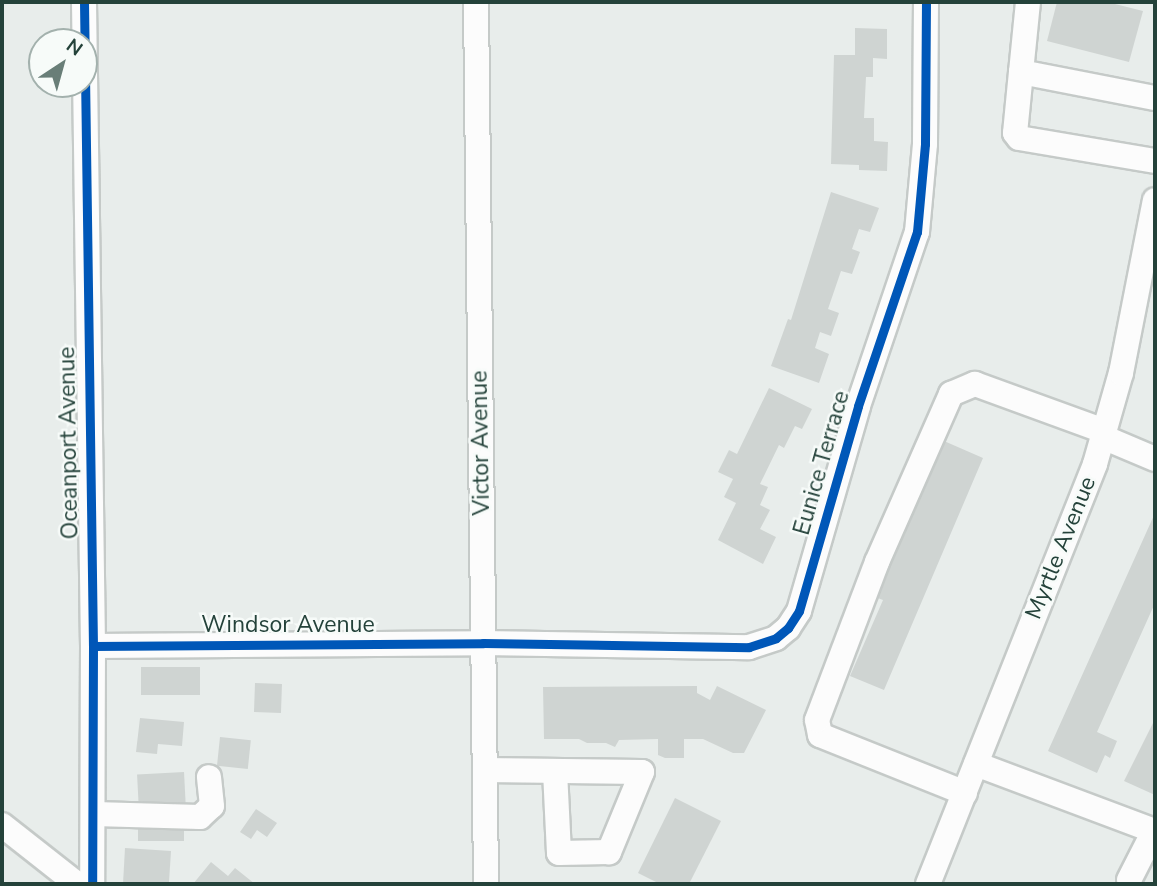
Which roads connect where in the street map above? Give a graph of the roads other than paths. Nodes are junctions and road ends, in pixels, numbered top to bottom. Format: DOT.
graph roads {
  1 [pos="84,2"];
  2 [pos="477,2"];
  3 [pos="926,2"];
  4 [pos="1028,2"];
  5 [pos="1021,72"];
  6 [pos="1155,98"];
  7 [pos="1155,161"];
  8 [pos="1155,200"];
  9 [pos="1150,253"];
  10 [pos="1104,434"];
  11 [pos="1155,459"];
  12 [pos="483,643"];
  13 [pos="93,646"];
  14 [pos="976,764"];
  15 [pos="485,770"];
  16 [pos="555,771"];
  17 [pos="209,777"];
  18 [pos="965,793"];
  19 [pos="94,814"];
  20 [pos="2,825"];
  21 [pos="1129,880"];
  22 [pos="77,884"];
  23 [pos="92,884"];
  24 [pos="486,884"];
  25 [pos="929,884"];
  1 -- 13 [label="street, Oceanport Avenue"];
  2 -- 12 [label="street, Victor Avenue"];
  3 -- 12 [label="street, Eunice Terrace"];
  4 -- 5 [label="street"];
  5 -- 6 [label="street"];
  5 -- 7 [label="street"];
  8 -- 9 [label="street, Myrtle Avenue"];
  9 -- 10 [label="street, Myrtle Avenue"];
  10 -- 11 [label="street"];
  10 -- 14 [label="street, Myrtle Avenue"];
  10 -- 18 [label="street"];
  12 -- 13 [label="street, Windsor Avenue"];
  12 -- 15 [label="street, Victor Avenue"];
  13 -- 19 [label="street, Oceanport Avenue"];
  14 -- 18 [label="street, Myrtle Avenue"];
  14 -- 21 [label="street"];
  15 -- 16 [label="street"];
  15 -- 24 [label="street, Victor Avenue"];
  17 -- 19 [label="street"];
  18 -- 25 [label="street, Myrtle Avenue"];
  19 -- 23 [label="street, Oceanport Avenue"];
  20 -- 22 [label="street"];
}
